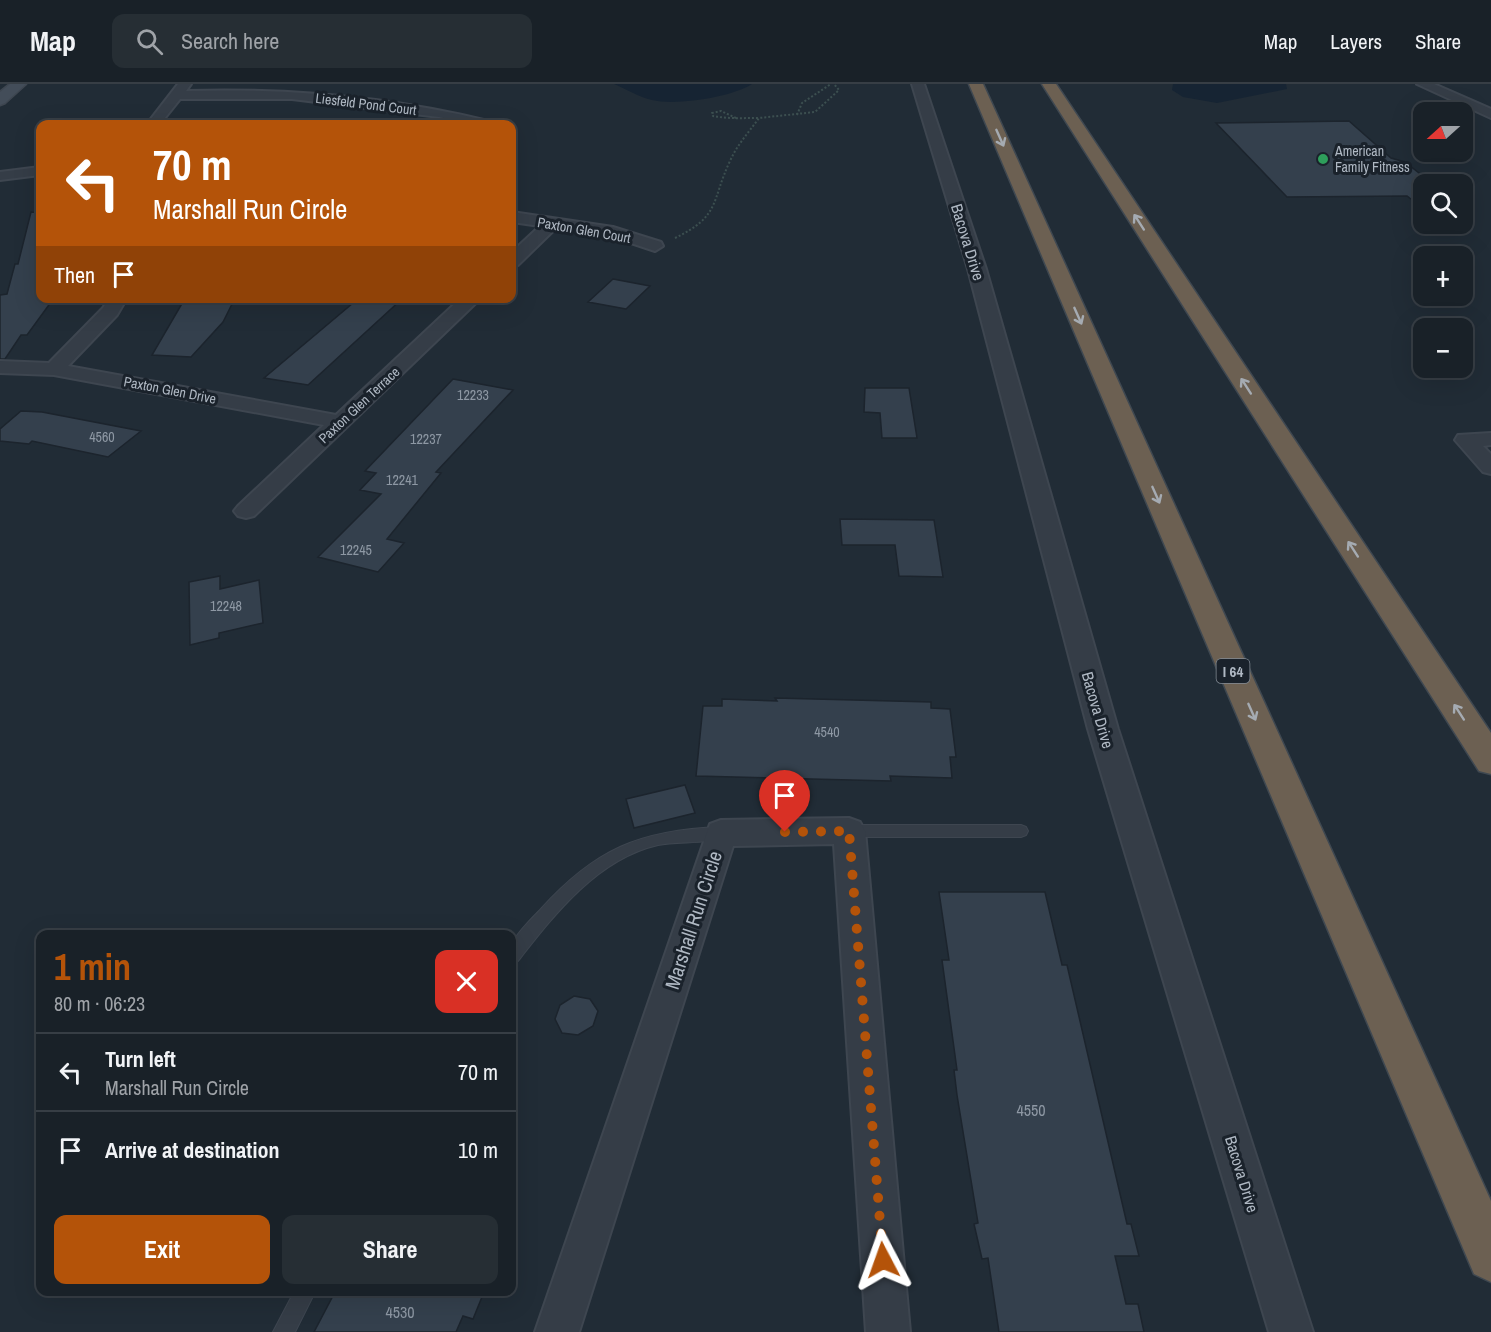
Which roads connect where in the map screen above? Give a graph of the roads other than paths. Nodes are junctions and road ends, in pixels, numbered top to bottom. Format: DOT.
graph roads {
  1 [pos="19,84"];
  2 [pos="185,84"];
  3 [pos="918,84"];
  4 [pos="976,84"];
  5 [pos="1049,84"];
  6 [pos="1423,84"];
  7 [pos="355,90"];
  8 [pos="176,95"];
  9 [pos="0,100"];
  10 [pos="336,101"];
  11 [pos="1491,114"];
  12 [pos="156,120"];
  13 [pos="467,120"];
  14 [pos="36,164"];
  15 [pos="0,168"];
  16 [pos="36,172"];
  17 [pos="0,176"];
  18 [pos="516,218"];
  19 [pos="552,223"];
  20 [pos="655,246"];
  21 [pos="516,257"];
  22 [pos="115,303"];
  23 [pos="467,303"];
  24 [pos="0,367"];
  25 [pos="54,369"];
  26 [pos="340,423"];
  27 [pos="1491,439"];
  28 [pos="1491,467"];
  29 [pos="246,511"];
  30 [pos="1491,761"];
  31 [pos="849,831"];
  32 [pos="1022,831"];
  33 [pos="721,833"];
  34 [pos="516,951"];
  35 [pos="1491,1257"];
  36 [pos="303,1296"];
  37 [pos="284,1332"];
  38 [pos="557,1332"];
  39 [pos="888,1332"];
  40 [pos="1291,1332"];
  1 -- 9 [label="street"];
  2 -- 8 [label="street"];
  3 -- 40 [label="street, Bacova Drive"];
  4 -- 35 [label="highway, I 64, one-way"];
  30 -- 5 [label="highway, one-way"];
  6 -- 11 [label="street"];
  7 -- 10 [label="street"];
  8 -- 10 [label="street, Liesfeld Pond Court"];
  8 -- 12 [label="street"];
  10 -- 13 [label="street, Liesfeld Pond Court"];
  14 -- 15 [label="street"];
  16 -- 17 [label="street"];
  18 -- 19 [label="street, Paxton Glen Court"];
  19 -- 20 [label="street, Paxton Glen Court"];
  19 -- 21 [label="street"];
  22 -- 25 [label="street"];
  23 -- 26 [label="street, Paxton Glen Terrace"];
  24 -- 25 [label="street, Paxton Glen Drive"];
  25 -- 26 [label="street, Paxton Glen Drive"];
  26 -- 29 [label="street, Paxton Glen Terrace"];
  27 -- 28 [label="street"];
  31 -- 32 [label="lane"];
  31 -- 33 [label="street, Marshall Run Circle"];
  31 -- 39 [label="street"];
  33 -- 34 [label="lane"];
  33 -- 38 [label="street, Marshall Run Circle"];
  36 -- 37 [label="lane"];
}
